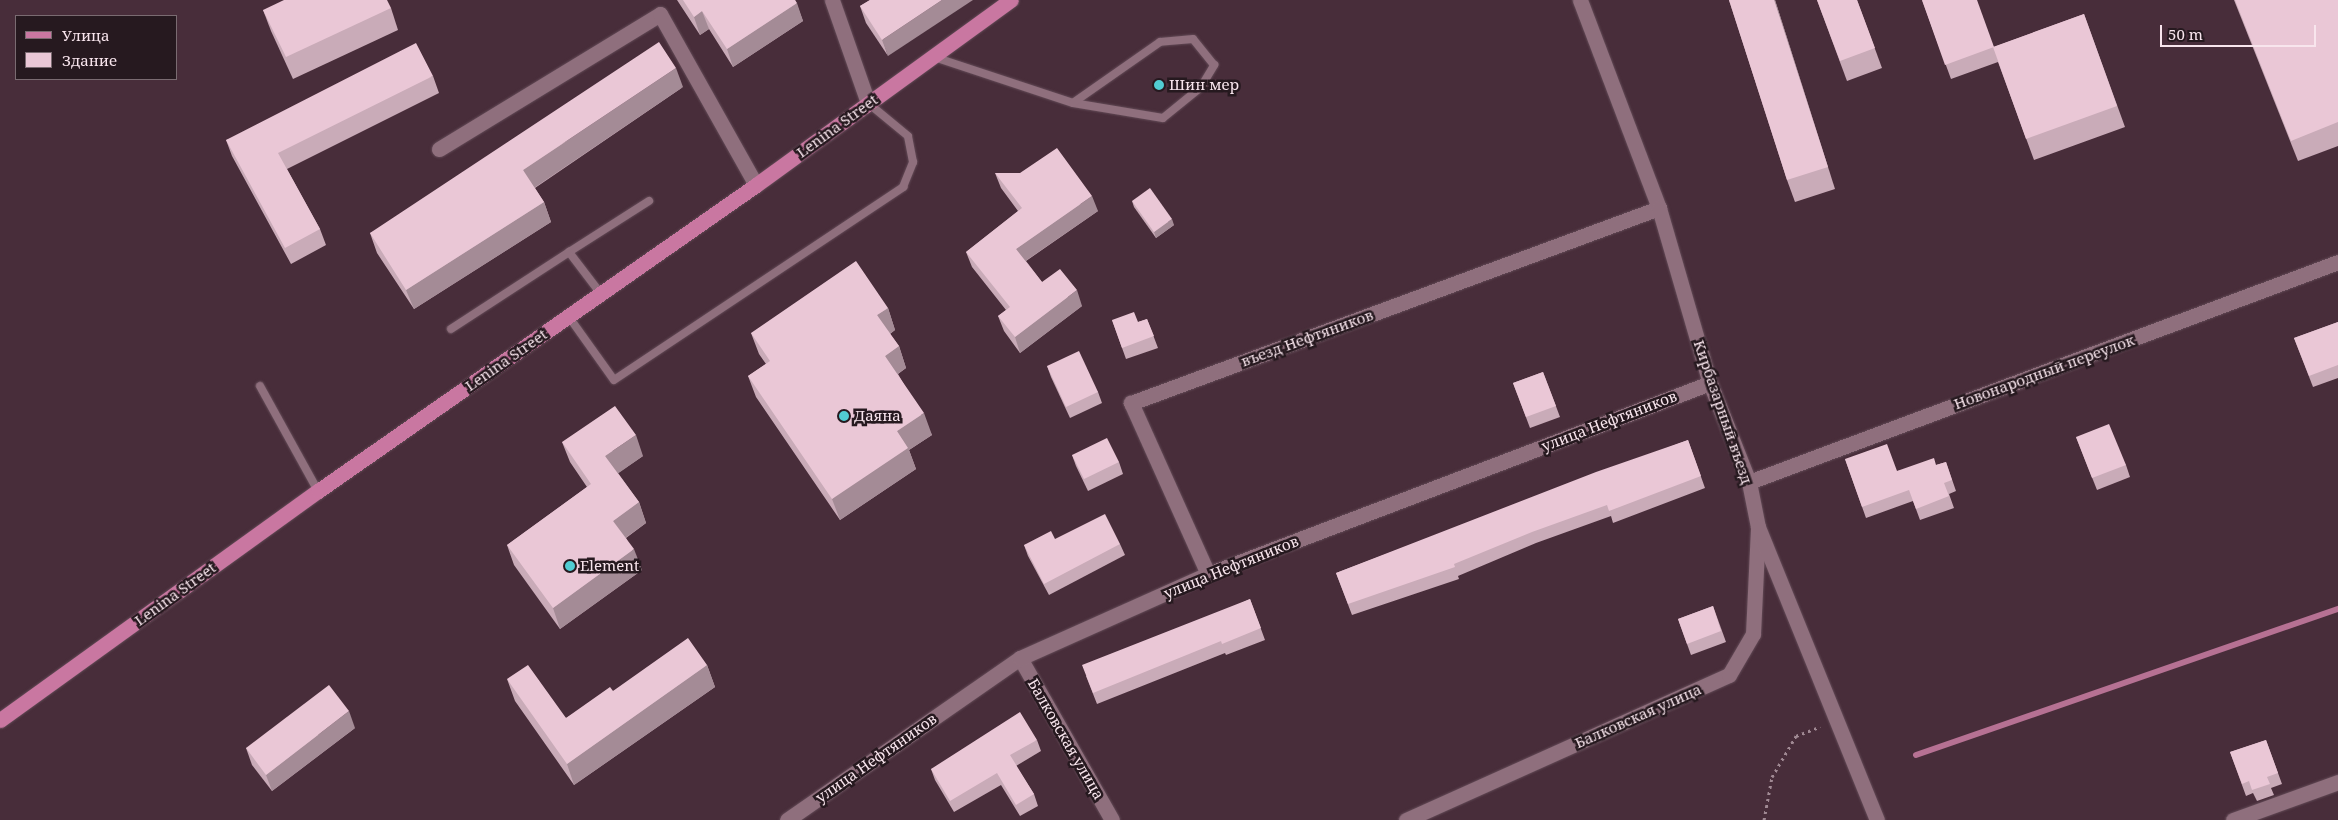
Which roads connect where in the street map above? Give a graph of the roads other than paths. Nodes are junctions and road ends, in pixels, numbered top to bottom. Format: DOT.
graph roads {
  1 [pos="832,0"];
  2 [pos="1011,0"];
  3 [pos="1580,0"];
  4 [pos="934,57"];
  5 [pos="1073,103"];
  6 [pos="868,104"];
  7 [pos="438,148"];
  8 [pos="756,185"];
  9 [pos="649,201"];
  10 [pos="1659,208"];
  11 [pos="569,252"];
  12 [pos="2338,262"];
  13 [pos="601,294"];
  14 [pos="569,317"];
  15 [pos="451,329"];
  16 [pos="1710,383"];
  17 [pos="260,386"];
  18 [pos="1749,482"];
  19 [pos="318,491"];
  20 [pos="1758,527"];
  21 [pos="1208,574"];
  22 [pos="1020,658"];
  23 [pos="0,720"];
  24 [pos="2338,782"];
  25 [pos="787,820"];
  26 [pos="1112,820"];
  27 [pos="1406,820"];
  28 [pos="1877,820"];
  29 [pos="2233,820"];
  1 -- 6 [label="street"];
  2 -- 4 [label="main road, Lenina Street"];
  3 -- 10 [label="street, Кирбазарный въезд"];
  4 -- 5 [label="lane"];
  4 -- 6 [label="main road, Lenina Street"];
  5 -- 5 [label="lane"];
  6 -- 8 [label="main road, Lenina Street"];
  6 -- 14 [label="lane"];
  7 -- 8 [label="street"];
  8 -- 13 [label="main road, Lenina Street"];
  9 -- 11 [label="lane"];
  10 -- 16 [label="street, Кирбазарный въезд"];
  10 -- 21 [label="street, въезд Нефтяников"];
  11 -- 13 [label="lane"];
  11 -- 15 [label="lane"];
  12 -- 18 [label="street, Новонародный переулок"];
  13 -- 14 [label="main road, Lenina Street"];
  14 -- 19 [label="main road, Lenina Street"];
  16 -- 18 [label="street, Кирбазарный въезд"];
  16 -- 21 [label="street, улица Нефтяников"];
  17 -- 19 [label="lane"];
  18 -- 20 [label="street, Кирбазарный въезд"];
  19 -- 23 [label="main road, Lenina Street"];
  20 -- 27 [label="street, Балковская улица"];
  20 -- 28 [label="street, Кирбазарный въезд"];
  21 -- 22 [label="street, улица Нефтяников"];
  22 -- 25 [label="street, улица Нефтяников"];
  22 -- 26 [label="street, Балковская улица"];
  24 -- 29 [label="street"];
}
